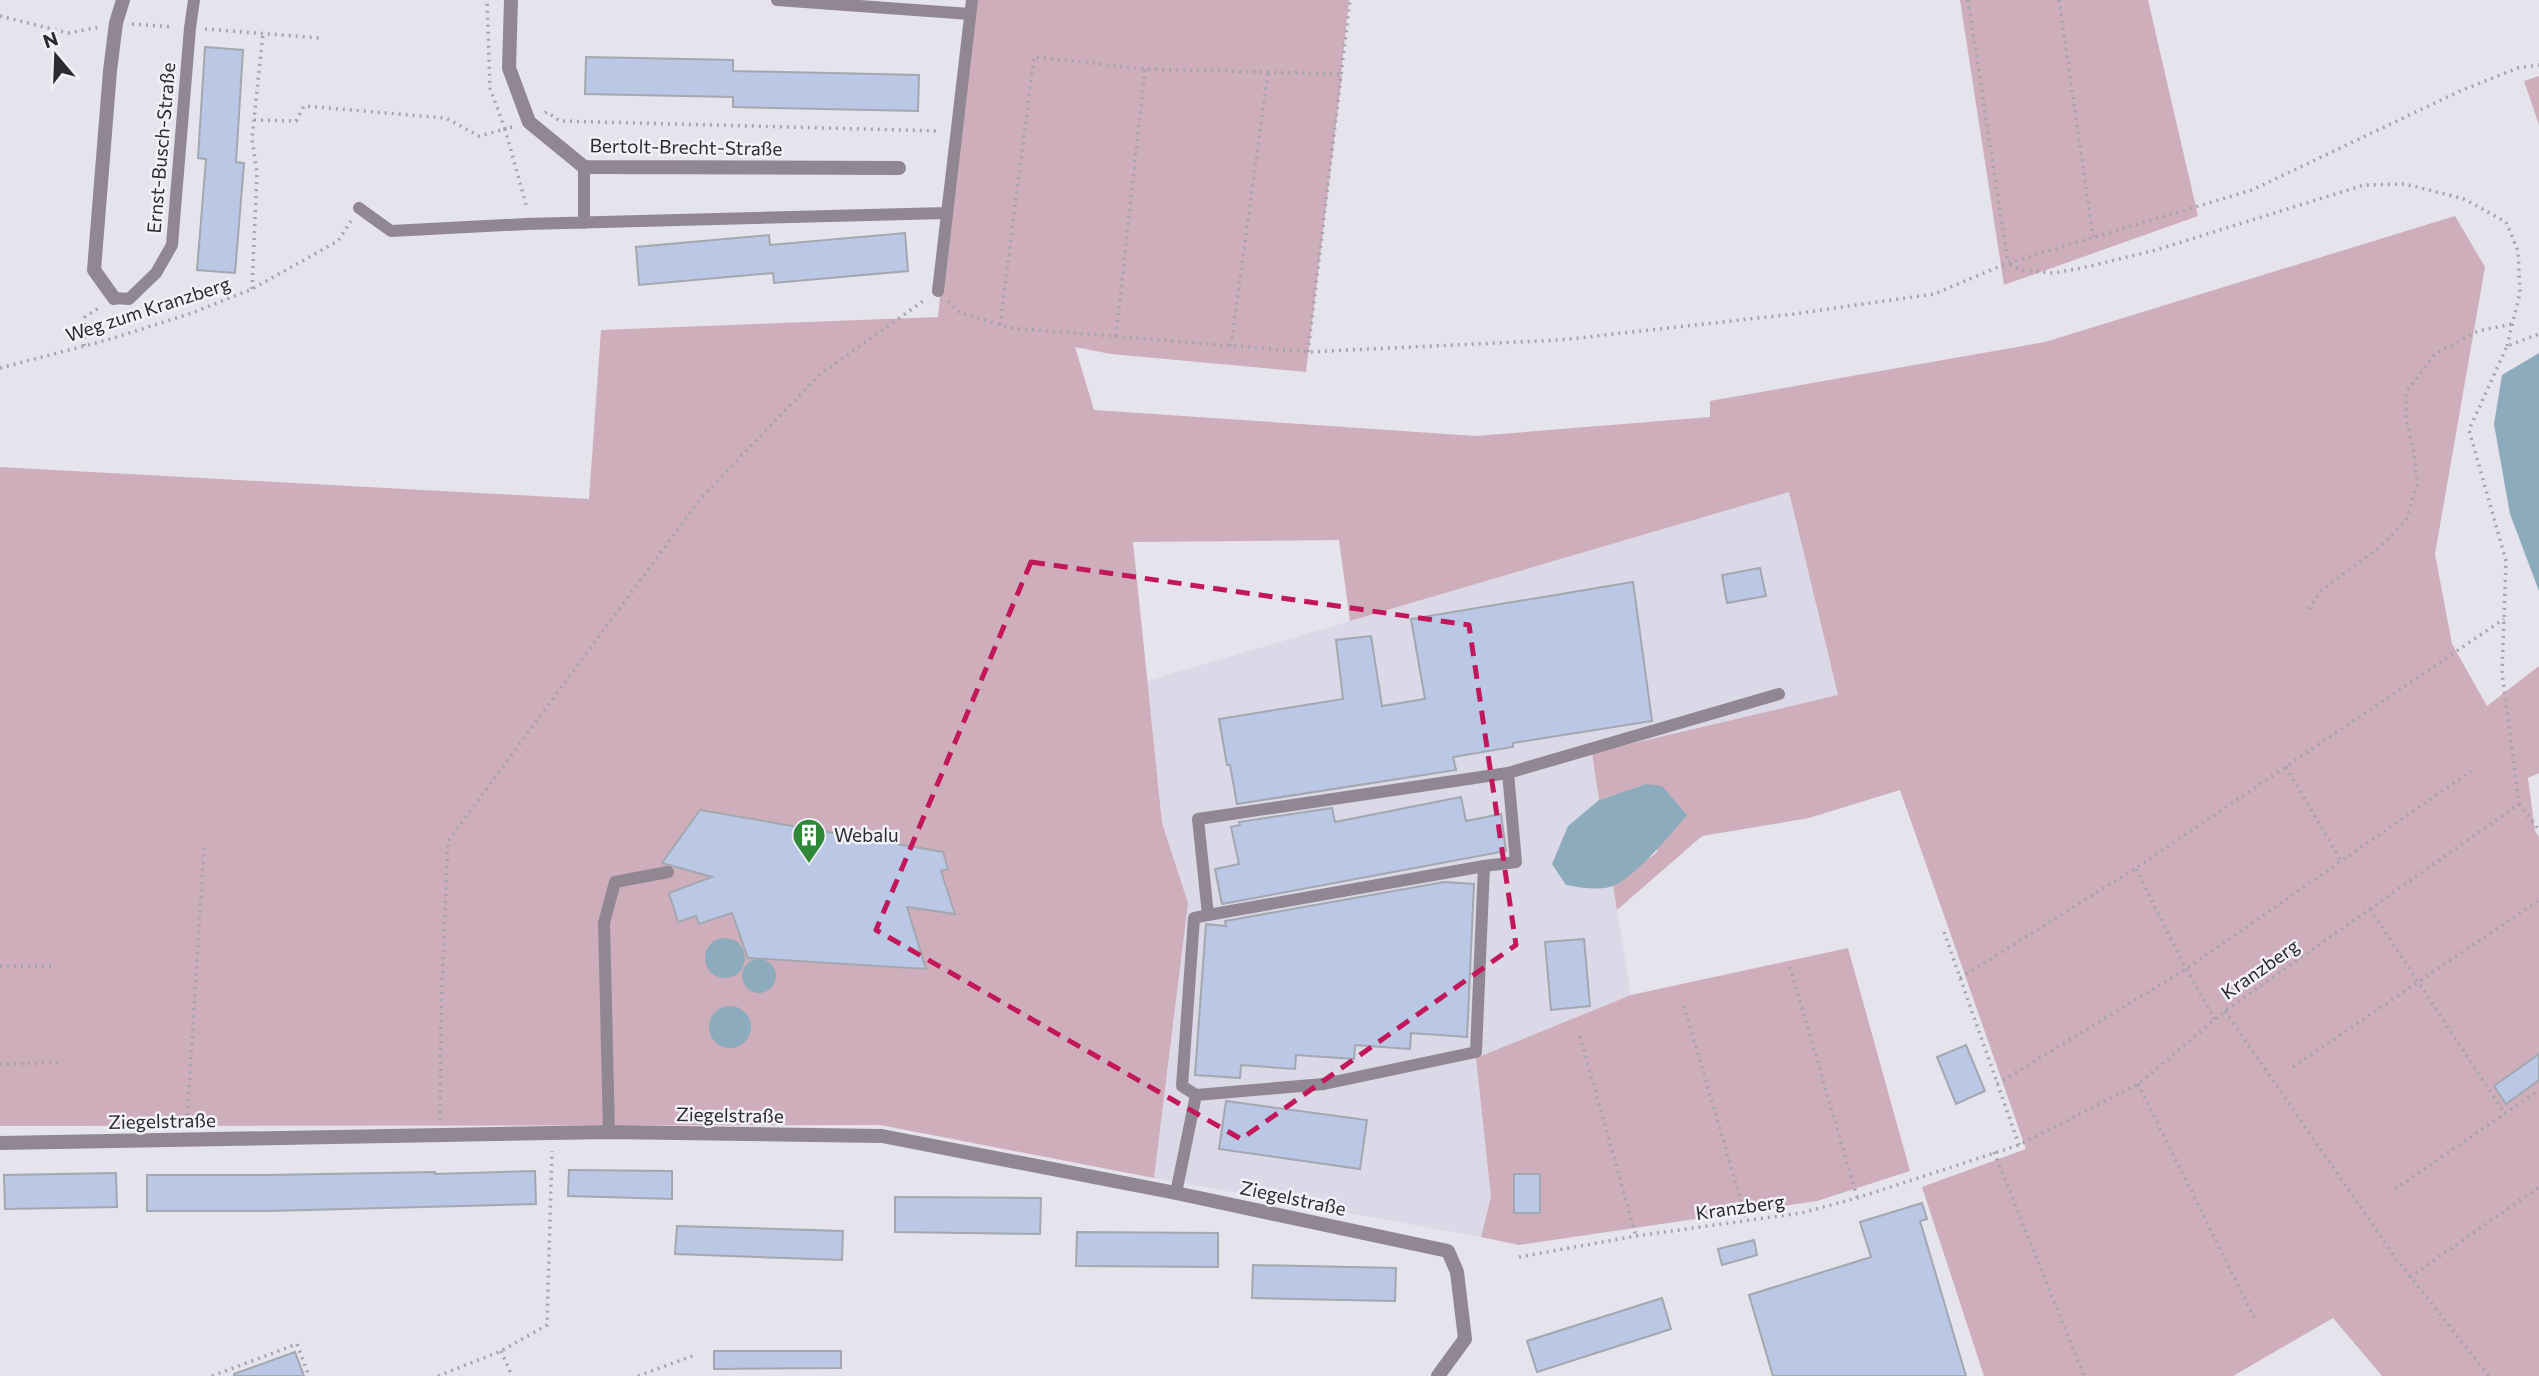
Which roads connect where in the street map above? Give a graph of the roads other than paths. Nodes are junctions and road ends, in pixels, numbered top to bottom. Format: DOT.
graph roads {
  1 [pos="123,0"];
  2 [pos="194,0"];
  3 [pos="511,0"];
  4 [pos="777,0"];
  5 [pos="972,0"];
  6 [pos="971,14"];
  7 [pos="584,167"];
  8 [pos="899,168"];
  9 [pos="359,208"];
  10 [pos="946,213"];
  11 [pos="584,223"];
  12 [pos="938,290"];
  13 [pos="114,298"];
  14 [pos="1779,694"];
  15 [pos="1508,772"];
  16 [pos="1484,866"];
  17 [pos="668,872"];
  18 [pos="1208,915"];
  19 [pos="1196,1095"];
  20 [pos="609,1132"];
  21 [pos="0,1143"];
  22 [pos="1176,1193"];
  23 [pos="1438,1376"];
  1 -- 13 [label="street"];
  2 -- 13 [label="lane, Ernst-Busch-Straße"];
  3 -- 7 [label="street, Bertolt-Brecht-Straße"];
  4 -- 6 [label="lane"];
  5 -- 6 [label="lane"];
  6 -- 10 [label="lane"];
  7 -- 8 [label="street, Bertolt-Brecht-Straße"];
  7 -- 11 [label="lane"];
  9 -- 11 [label="lane"];
  10 -- 11 [label="lane"];
  10 -- 12 [label="lane"];
  14 -- 15 [label="lane"];
  15 -- 16 [label="lane"];
  15 -- 18 [label="lane"];
  16 -- 18 [label="lane"];
  16 -- 19 [label="lane"];
  17 -- 20 [label="lane"];
  18 -- 19 [label="lane"];
  19 -- 22 [label="lane"];
  20 -- 21 [label="street, Ziegelstraße"];
  20 -- 22 [label="street, Ziegelstraße"];
  22 -- 23 [label="street, Ziegelstraße"];
}
